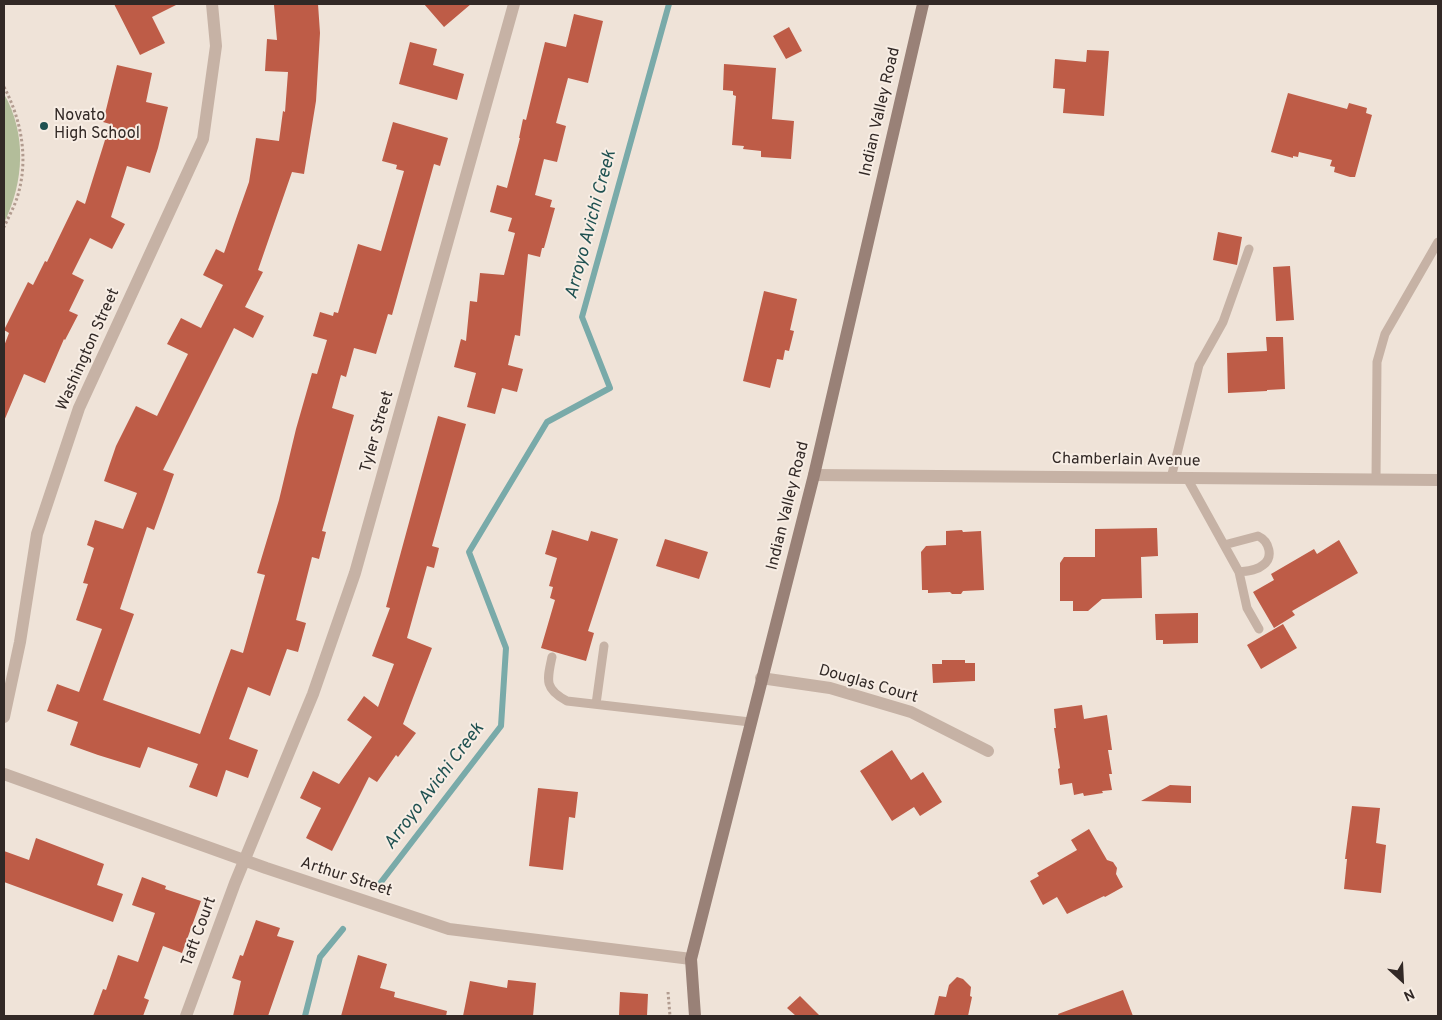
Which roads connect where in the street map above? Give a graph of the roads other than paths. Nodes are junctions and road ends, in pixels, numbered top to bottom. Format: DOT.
graph roads {
  1 [pos="212,4"];
  2 [pos="514,4"];
  3 [pos="923,4"];
  4 [pos="1438,243"];
  5 [pos="1248,249"];
  6 [pos="814,475"];
  7 [pos="1171,478"];
  8 [pos="1187,478"];
  9 [pos="1376,479"];
  10 [pos="1438,480"];
  11 [pos="1224,545"];
  12 [pos="1239,572"];
  13 [pos="1259,629"];
  14 [pos="604,646"];
  15 [pos="552,657"];
  16 [pos="761,678"];
  17 [pos="596,704"];
  18 [pos="4,717"];
  19 [pos="750,722"];
  20 [pos="988,751"];
  21 [pos="4,774"];
  22 [pos="245,860"];
  23 [pos="691,959"];
  24 [pos="186,1016"];
  25 [pos="695,1016"];
  1 -- 18 [label="street, Washington Street"];
  2 -- 22 [label="street, Tyler Street"];
  3 -- 6 [label="street, Indian Valley Road"];
  4 -- 9 [label="lane"];
  5 -- 7 [label="lane"];
  6 -- 7 [label="street, Chamberlain Avenue"];
  6 -- 16 [label="street, Indian Valley Road"];
  7 -- 8 [label="street, Chamberlain Avenue"];
  8 -- 9 [label="street, Chamberlain Avenue"];
  8 -- 11 [label="lane"];
  9 -- 10 [label="street, Chamberlain Avenue"];
  11 -- 12 [label="lane"];
  11 -- 12 [label="lane"];
  12 -- 13 [label="lane"];
  14 -- 17 [label="lane"];
  15 -- 17 [label="lane"];
  16 -- 19 [label="street, Indian Valley Road"];
  16 -- 20 [label="street, Douglas Court"];
  17 -- 19 [label="lane"];
  19 -- 23 [label="street, Indian Valley Road"];
  21 -- 22 [label="street, Arthur Street"];
  22 -- 23 [label="street, Arthur Street"];
  22 -- 24 [label="street, Taft Court"];
  23 -- 25 [label="street, Indian Valley Road"];
}
